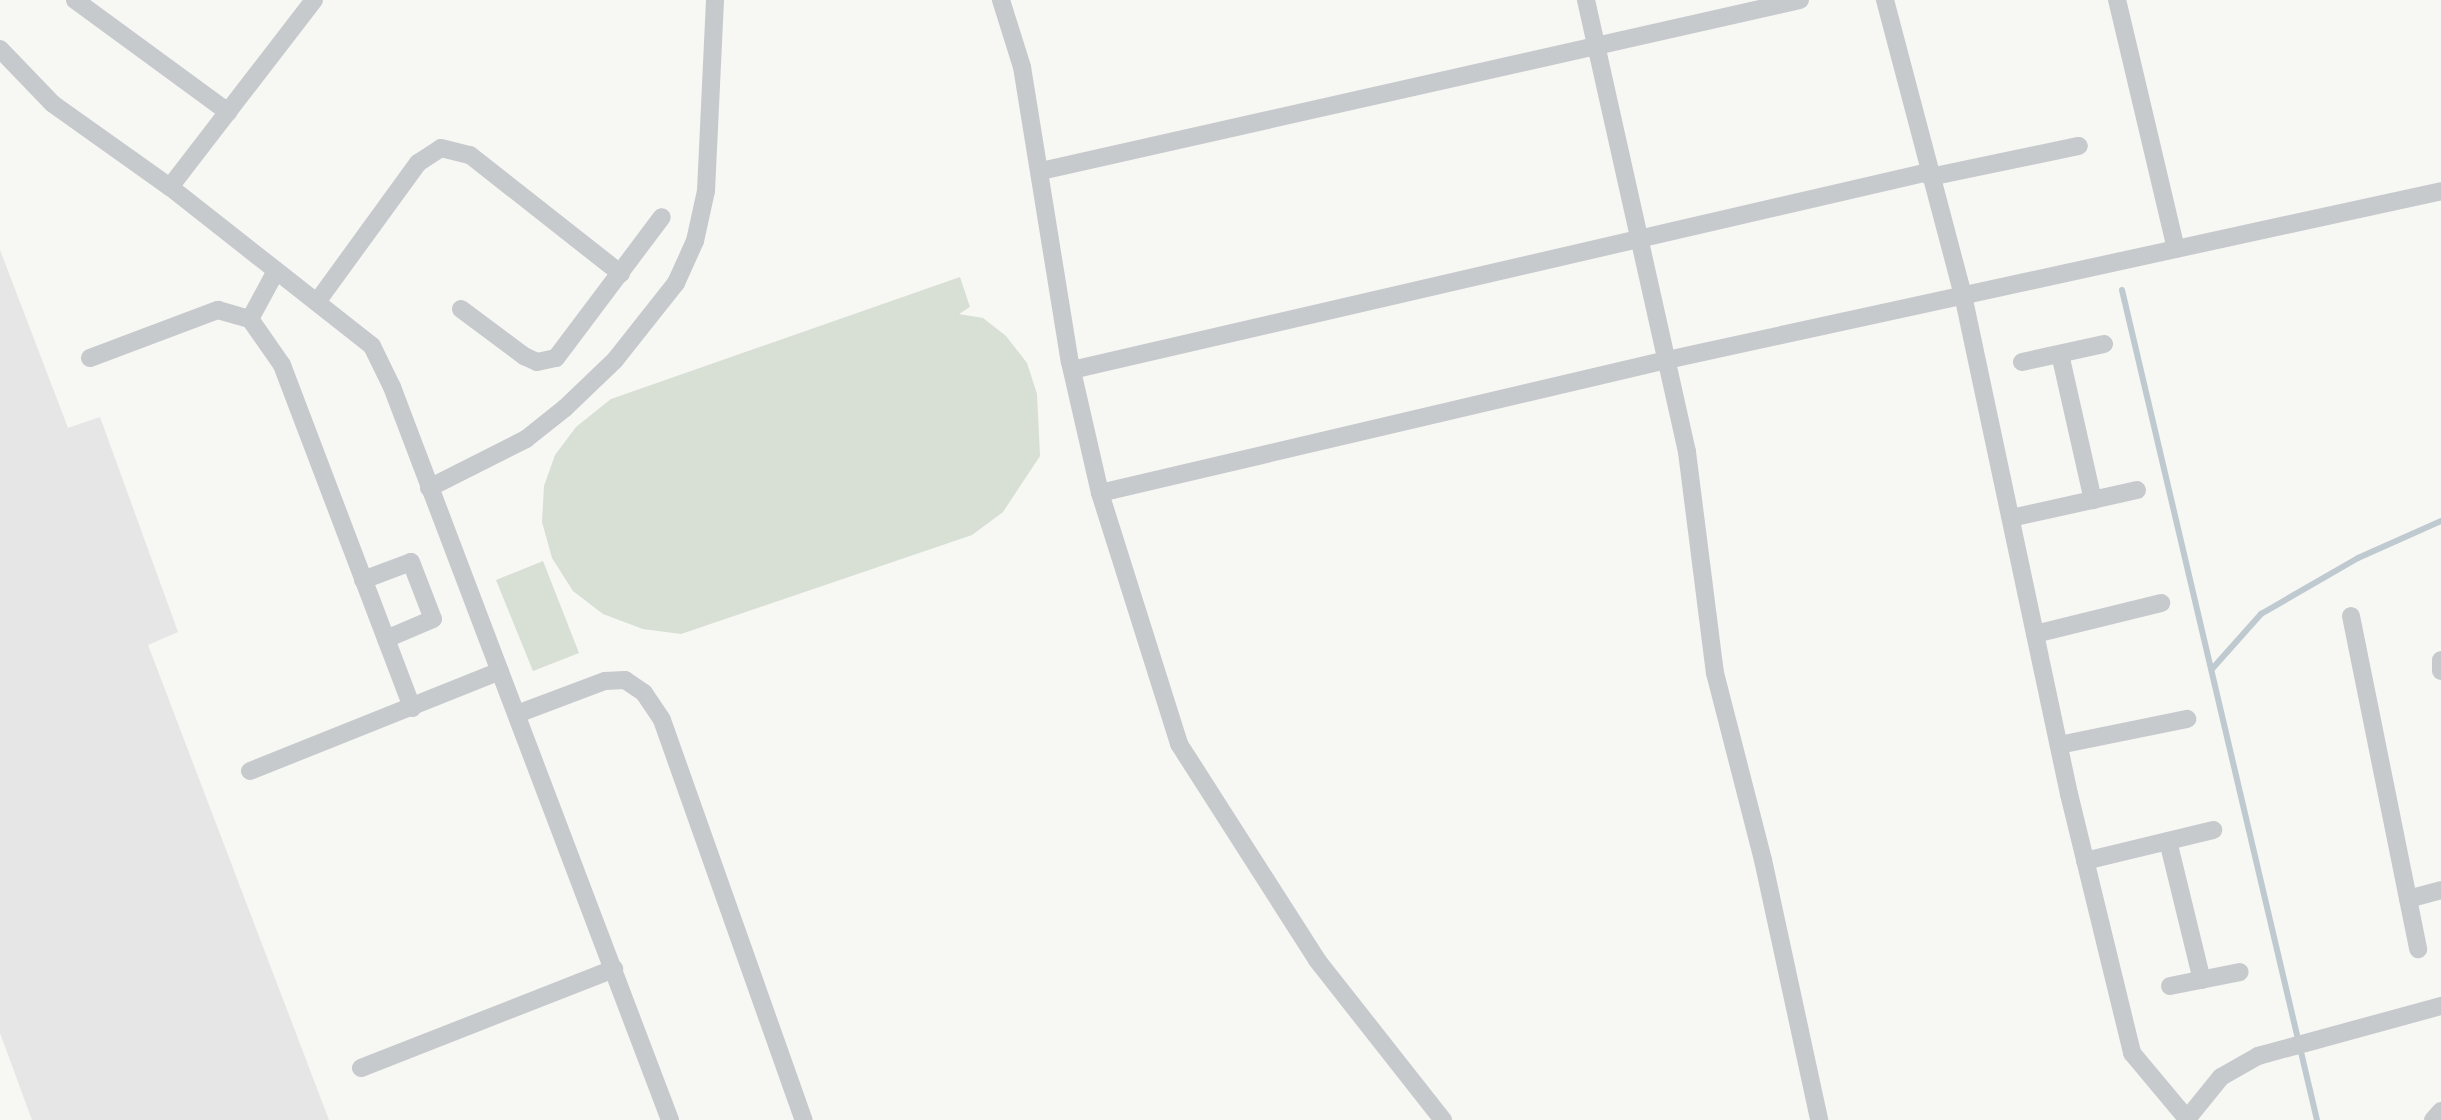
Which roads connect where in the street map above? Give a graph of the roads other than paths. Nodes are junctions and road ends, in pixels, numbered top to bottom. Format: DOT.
graph roads {
  1 [pos="75,0"];
  2 [pos="314,0"];
  3 [pos="716,0"];
  4 [pos="1001,0"];
  5 [pos="1586,0"];
  6 [pos="1800,0"];
  7 [pos="1885,0"];
  8 [pos="2117,0"];
  9 [pos="1597,47"];
  10 [pos="0,49"];
  11 [pos="227,112"];
  12 [pos="2078,146"];
  13 [pos="1041,171"];
  14 [pos="1929,174"];
  15 [pos="170,187"];
  16 [pos="2441,191"];
  17 [pos="662,217"];
  18 [pos="1638,236"];
  19 [pos="2176,249"];
  20 [pos="276,271"];
  21 [pos="622,274"];
  22 [pos="1963,295"];
  23 [pos="316,302"];
  24 [pos="461,309"];
  25 [pos="250,319"];
  26 [pos="2104,344"];
  27 [pos="2060,354"];
  28 [pos="90,358"];
  29 [pos="1667,360"];
  30 [pos="2022,362"];
  31 [pos="1072,370"];
  32 [pos="429,488"];
  33 [pos="2138,490"];
  34 [pos="1100,493"];
  35 [pos="2093,500"];
  36 [pos="2011,518"];
  37 [pos="363,580"];
  38 [pos="2162,603"];
  39 [pos="2351,616"];
  40 [pos="2035,634"];
  41 [pos="386,639"];
  42 [pos="2441,659"];
  43 [pos="500,671"];
  44 [pos="2441,671"];
  45 [pos="412,708"];
  46 [pos="517,714"];
  47 [pos="2187,719"];
  48 [pos="2059,745"];
  49 [pos="250,771"];
  50 [pos="2213,830"];
  51 [pos="2168,841"];
  52 [pos="2085,861"];
  53 [pos="2441,890"];
  54 [pos="2408,899"];
  55 [pos="2418,949"];
  56 [pos="614,969"];
  57 [pos="2240,972"];
  58 [pos="2202,980"];
  59 [pos="2170,986"];
  60 [pos="2441,1006"];
  61 [pos="361,1068"];
  62 [pos="2441,1111"];
  63 [pos="2187,1119"];
  64 [pos="670,1120"];
  65 [pos="804,1120"];
  66 [pos="1443,1120"];
  67 [pos="1819,1120"];
  68 [pos="2433,1120"];
  1 -- 11 [label="lane"];
  2 -- 11 [label="lane"];
  3 -- 32 [label="lane"];
  4 -- 13 [label="lane"];
  5 -- 9 [label="lane"];
  6 -- 9 [label="lane"];
  7 -- 14 [label="lane"];
  8 -- 19 [label="lane"];
  9 -- 13 [label="lane"];
  9 -- 18 [label="lane"];
  10 -- 15 [label="lane"];
  11 -- 15 [label="lane"];
  12 -- 14 [label="lane"];
  13 -- 31 [label="lane"];
  14 -- 18 [label="lane"];
  14 -- 22 [label="lane"];
  15 -- 20 [label="lane"];
  16 -- 19 [label="lane"];
  17 -- 21 [label="lane"];
  18 -- 29 [label="lane"];
  18 -- 31 [label="lane"];
  19 -- 22 [label="lane"];
  20 -- 23 [label="lane"];
  20 -- 25 [label="lane"];
  21 -- 23 [label="lane"];
  21 -- 24 [label="lane"];
  22 -- 29 [label="lane"];
  22 -- 36 [label="lane"];
  23 -- 32 [label="lane"];
  25 -- 28 [label="lane"];
  25 -- 37 [label="lane"];
  26 -- 27 [label="lane"];
  27 -- 30 [label="lane"];
  27 -- 35 [label="lane"];
  29 -- 34 [label="lane"];
  29 -- 67 [label="lane"];
  31 -- 34 [label="lane"];
  32 -- 43 [label="lane"];
  33 -- 35 [label="lane"];
  34 -- 66 [label="lane"];
  35 -- 36 [label="lane"];
  36 -- 40 [label="lane"];
  37 -- 41 [label="lane"];
  37 -- 41 [label="lane"];
  38 -- 40 [label="lane"];
  39 -- 54 [label="lane"];
  40 -- 48 [label="lane"];
  41 -- 45 [label="lane"];
  42 -- 44 [label="lane"];
  43 -- 45 [label="lane"];
  43 -- 46 [label="lane"];
  45 -- 49 [label="lane"];
  46 -- 56 [label="lane"];
  46 -- 65 [label="lane"];
  47 -- 48 [label="lane"];
  48 -- 52 [label="lane"];
  50 -- 51 [label="lane"];
  51 -- 52 [label="lane"];
  51 -- 58 [label="lane"];
  52 -- 63 [label="lane"];
  53 -- 54 [label="lane"];
  54 -- 55 [label="lane"];
  56 -- 61 [label="lane"];
  56 -- 64 [label="lane"];
  57 -- 58 [label="lane"];
  58 -- 59 [label="lane"];
  60 -- 63 [label="lane"];
  62 -- 68 [label="lane"];
}
